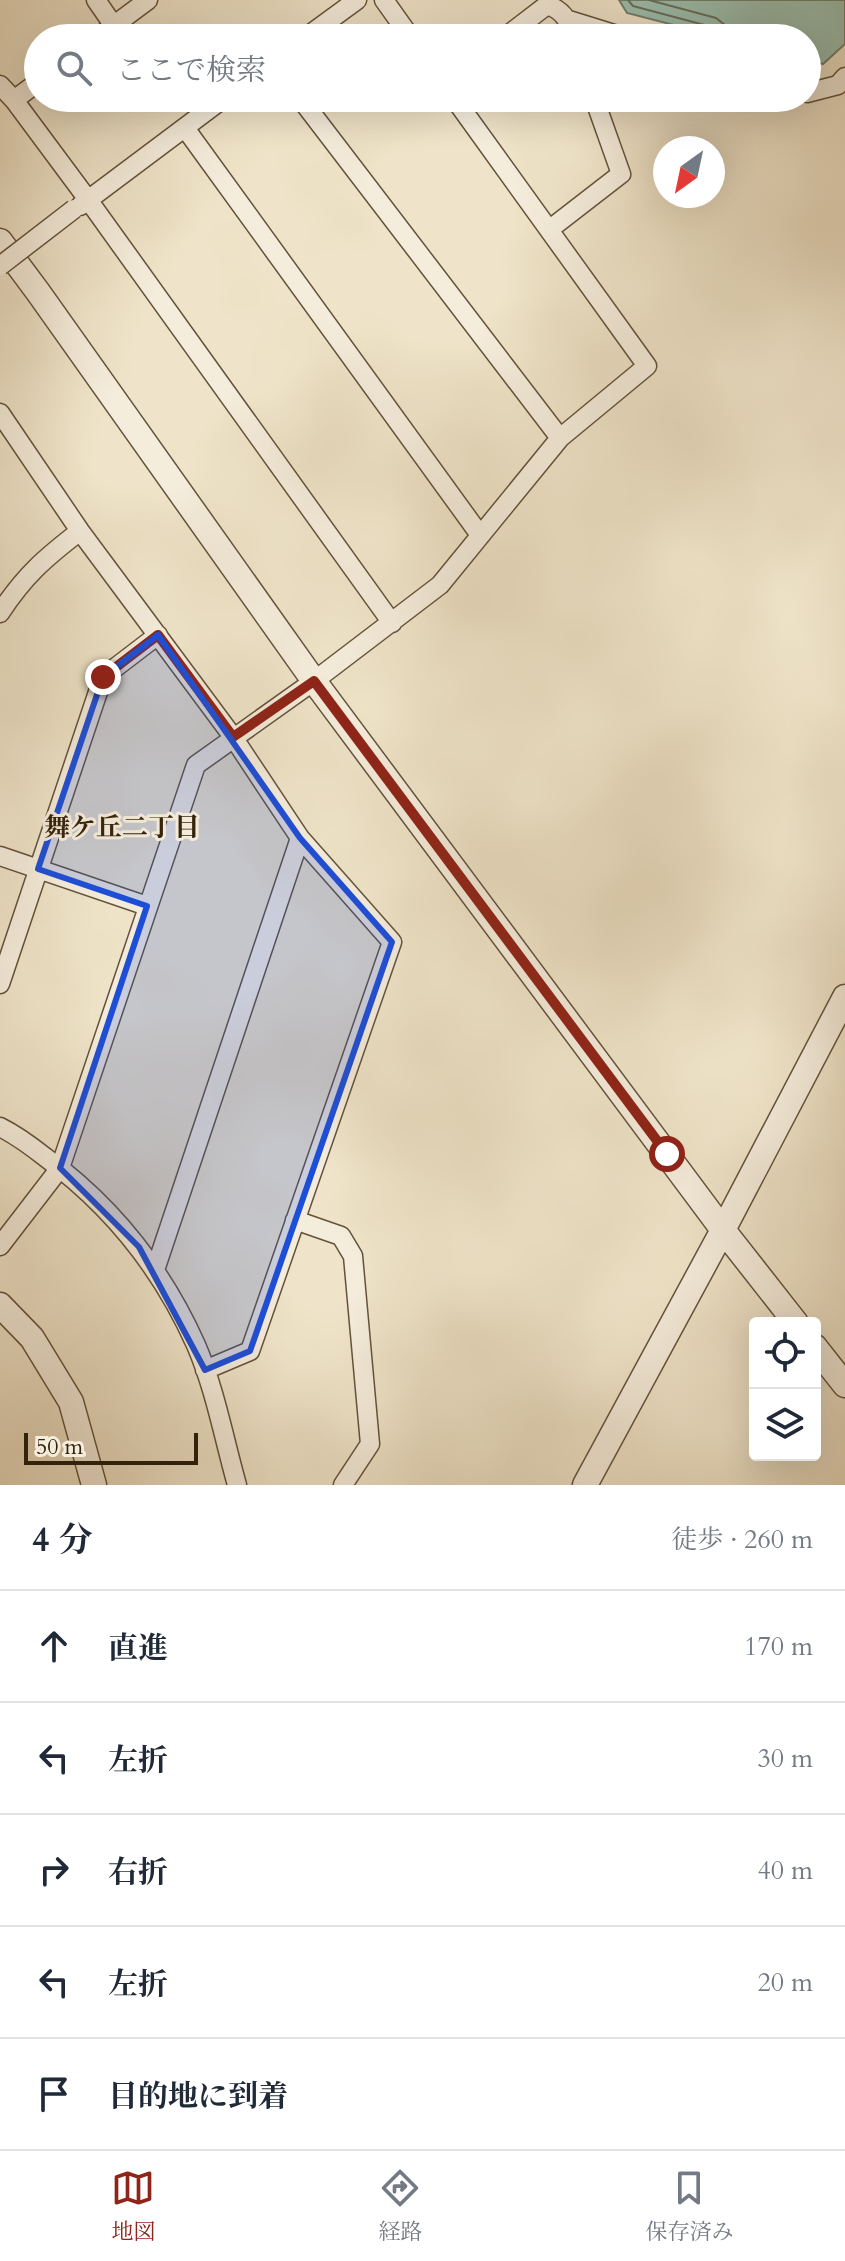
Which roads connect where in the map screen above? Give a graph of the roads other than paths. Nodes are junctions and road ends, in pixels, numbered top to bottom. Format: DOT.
graph roads {
  1 [pos="96,0"];
  2 [pos="148,0"];
  3 [pos="357,0"];
  4 [pos="384,0"];
  5 [pos="113,24"];
  6 [pos="117,24"];
  7 [pos="324,24"];
  8 [pos="401,24"];
  9 [pos="522,24"];
  10 [pos="568,24"];
  11 [pos="845,77"];
  12 [pos="0,85"];
  13 [pos="821,89"];
  14 [pos="24,92"];
  15 [pos="14,100"];
  16 [pos="206,112"];
  17 [pos="311,112"];
  18 [pos="464,112"];
  19 [pos="599,112"];
  20 [pos="185,128"];
  21 [pos="82,205"];
  22 [pos="550,229"];
  23 [pos="0,241"];
  24 [pos="0,266"];
  25 [pos="3,424"];
  26 [pos="560,438"];
  27 [pos="80,531"];
  28 [pos="480,535"];
  29 [pos="0,613"];
  30 [pos="392,623"];
  31 [pos="158,635"];
  32 [pos="314,681"];
  33 [pos="233,737"];
  34 [pos="300,838"];
  35 [pos="0,856"];
  36 [pos="38,869"];
  37 [pos="147,906"];
  38 [pos="0,984"];
  39 [pos="845,997"];
  40 [pos="0,1127"];
  41 [pos="60,1168"];
  42 [pos="295,1220"];
  43 [pos="723,1230"];
  44 [pos="0,1246"];
  45 [pos="155,1270"];
  46 [pos="0,1305"];
  47 [pos="791,1317"];
  48 [pos="821,1355"];
  49 [pos="205,1370"];
  50 [pos="845,1385"];
  51 [pos="94,1485"];
  52 [pos="237,1485"];
  53 [pos="343,1485"];
  54 [pos="585,1485"];
  1 -- 5 [label="street"];
  2 -- 6 [label="street"];
  3 -- 7 [label="street"];
  4 -- 8 [label="street"];
  9 -- 10 [label="street"];
  11 -- 13 [label="street"];
  12 -- 15 [label="street"];
  14 -- 15 [label="street"];
  15 -- 21 [label="street"];
  16 -- 20 [label="street"];
  17 -- 26 [label="street"];
  18 -- 22 [label="street"];
  19 -- 22 [label="street"];
  20 -- 21 [label="street"];
  20 -- 28 [label="street"];
  21 -- 24 [label="street, bridge"];
  21 -- 30 [label="street"];
  22 -- 26 [label="street"];
  23 -- 32 [label="street"];
  25 -- 27 [label="street"];
  26 -- 28 [label="street"];
  27 -- 29 [label="street"];
  27 -- 31 [label="street"];
  28 -- 30 [label="street"];
  30 -- 32 [label="street"];
  31 -- 33 [label="street"];
  31 -- 36 [label="street"];
  32 -- 33 [label="street"];
  32 -- 43 [label="street"];
  33 -- 34 [label="street"];
  33 -- 37 [label="street"];
  34 -- 42 [label="street"];
  34 -- 45 [label="street"];
  35 -- 36 [label="street"];
  36 -- 37 [label="street"];
  36 -- 38 [label="street"];
  37 -- 41 [label="street"];
  39 -- 43 [label="street"];
  40 -- 41 [label="street"];
  41 -- 44 [label="street"];
  41 -- 45 [label="street"];
  42 -- 49 [label="street"];
  42 -- 53 [label="street"];
  43 -- 47 [label="street"];
  43 -- 54 [label="street"];
  45 -- 49 [label="street"];
  46 -- 51 [label="street"];
  48 -- 50 [label="street"];
  49 -- 52 [label="street"];
}
